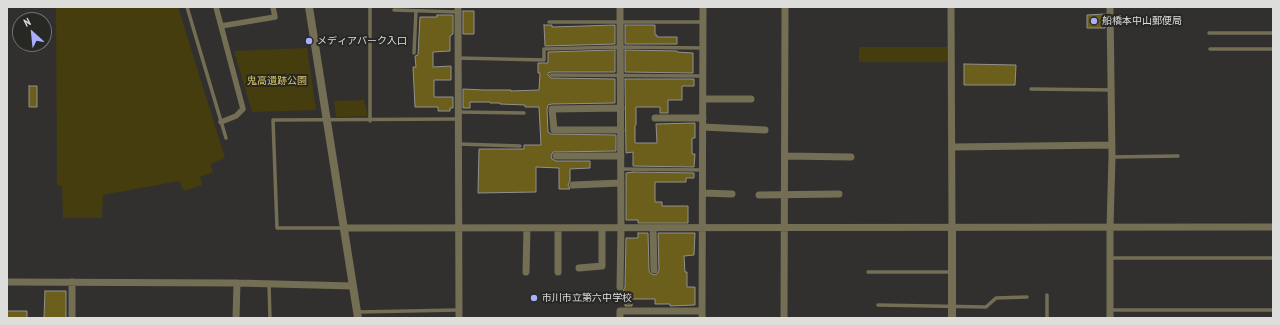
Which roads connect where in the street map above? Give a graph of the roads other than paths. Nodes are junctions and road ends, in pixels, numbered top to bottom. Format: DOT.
graph roads {
  1 [pos="186,7"];
  2 [pos="216,7"];
  3 [pos="273,7"];
  4 [pos="309,7"];
  5 [pos="370,7"];
  6 [pos="620,7"];
  7 [pos="703,7"];
  8 [pos="785,7"];
  9 [pos="951,7"];
  10 [pos="1110,7"];
  11 [pos="458,9"];
  12 [pos="394,10"];
  13 [pos="416,11"];
  14 [pos="549,22"];
  15 [pos="620,22"];
  16 [pos="703,22"];
  17 [pos="222,26"];
  18 [pos="1209,33"];
  19 [pos="1273,33"];
  20 [pos="620,48"];
  21 [pos="703,48"];
  22 [pos="1210,49"];
  23 [pos="1273,50"];
  24 [pos="414,53"];
  25 [pos="458,58"];
  26 [pos="551,75"];
  27 [pos="620,75"];
  28 [pos="703,76"];
  29 [pos="1031,89"];
  30 [pos="1111,90"];
  31 [pos="703,99"];
  32 [pos="751,99"];
  33 [pos="620,108"];
  34 [pos="524,113"];
  35 [pos="458,116"];
  36 [pos="655,118"];
  37 [pos="703,118"];
  38 [pos="328,120"];
  39 [pos="370,121"];
  40 [pos="221,122"];
  41 [pos="703,127"];
  42 [pos="621,130"];
  43 [pos="766,130"];
  44 [pos="226,138"];
  45 [pos="458,144"];
  46 [pos="1112,145"];
  47 [pos="520,146"];
  48 [pos="952,147"];
  49 [pos="556,156"];
  50 [pos="621,156"];
  51 [pos="785,156"];
  52 [pos="1178,156"];
  53 [pos="851,157"];
  54 [pos="1112,157"];
  55 [pos="621,169"];
  56 [pos="703,170"];
  57 [pos="621,183"];
  58 [pos="573,185"];
  59 [pos="703,193"];
  60 [pos="732,194"];
  61 [pos="839,194"];
  62 [pos="759,195"];
  63 [pos="785,195"];
  64 [pos="1110,227"];
  65 [pos="1273,227"];
  66 [pos="345,228"];
  67 [pos="458,228"];
  68 [pos="527,228"];
  69 [pos="558,228"];
  70 [pos="602,228"];
  71 [pos="621,228"];
  72 [pos="653,228"];
  73 [pos="703,228"];
  74 [pos="785,228"];
  75 [pos="952,228"];
  76 [pos="1110,258"];
  77 [pos="1273,258"];
  78 [pos="579,268"];
  79 [pos="654,270"];
  80 [pos="526,272"];
  81 [pos="558,272"];
  82 [pos="868,272"];
  83 [pos="952,272"];
  84 [pos="7,282"];
  85 [pos="72,282"];
  86 [pos="237,283"];
  87 [pos="269,284"];
  88 [pos="353,286"];
  89 [pos="620,287"];
  90 [pos="1047,295"];
  91 [pos="1026,297"];
  92 [pos="878,305"];
  93 [pos="952,306"];
  94 [pos="1273,310"];
  95 [pos="458,314"];
  96 [pos="1110,314"];
  97 [pos="358,315"];
  98 [pos="702,315"];
  99 [pos="72,318"];
  100 [pos="236,318"];
  101 [pos="270,318"];
  102 [pos="620,318"];
  103 [pos="784,318"];
  104 [pos="952,318"];
  105 [pos="1048,318"];
  1 -- 40 [label="lane"];
  2 -- 17 [label="street"];
  3 -- 17 [label="street"];
  4 -- 38 [label="street"];
  5 -- 39 [label="lane"];
  6 -- 15 [label="street"];
  7 -- 16 [label="street"];
  8 -- 51 [label="street"];
  9 -- 48 [label="street"];
  10 -- 30 [label="street"];
  11 -- 13 [label="lane"];
  11 -- 25 [label="street"];
  12 -- 13 [label="lane"];
  13 -- 24 [label="lane"];
  14 -- 15 [label="lane"];
  15 -- 16 [label="lane"];
  15 -- 20 [label="street"];
  16 -- 21 [label="street"];
  17 -- 40 [label="street"];
  18 -- 19 [label="lane"];
  20 -- 21 [label="lane"];
  20 -- 25 [label="lane"];
  20 -- 27 [label="street"];
  21 -- 28 [label="street"];
  22 -- 23 [label="lane"];
  25 -- 35 [label="street"];
  26 -- 27 [label="lane"];
  27 -- 28 [label="lane"];
  27 -- 33 [label="street"];
  28 -- 31 [label="street"];
  29 -- 30 [label="lane"];
  30 -- 46 [label="street"];
  31 -- 32 [label="street"];
  31 -- 37 [label="street"];
  33 -- 42 [label="street"];
  33 -- 42 [label="street"];
  34 -- 35 [label="lane"];
  35 -- 39 [label="lane"];
  35 -- 45 [label="street"];
  36 -- 37 [label="street"];
  37 -- 41 [label="street"];
  38 -- 39 [label="lane"];
  38 -- 66 [label="street"];
  38 -- 66 [label="lane"];
  40 -- 44 [label="lane"];
  41 -- 43 [label="street"];
  41 -- 56 [label="street"];
  42 -- 50 [label="street"];
  45 -- 47 [label="lane"];
  45 -- 67 [label="street"];
  46 -- 48 [label="street"];
  46 -- 54 [label="street"];
  48 -- 75 [label="street"];
  49 -- 50 [label="street"];
  50 -- 55 [label="street"];
  51 -- 53 [label="street"];
  51 -- 63 [label="street"];
  52 -- 54 [label="lane"];
  54 -- 64 [label="street"];
  55 -- 56 [label="lane"];
  55 -- 57 [label="street"];
  56 -- 59 [label="street"];
  57 -- 58 [label="street"];
  57 -- 71 [label="street"];
  59 -- 60 [label="street"];
  59 -- 73 [label="street"];
  61 -- 63 [label="street"];
  62 -- 63 [label="street"];
  63 -- 74 [label="street"];
  64 -- 65 [label="street"];
  64 -- 75 [label="street"];
  64 -- 76 [label="street"];
  66 -- 67 [label="street"];
  66 -- 88 [label="street"];
  67 -- 68 [label="street"];
  67 -- 95 [label="street"];
  68 -- 69 [label="street"];
  68 -- 80 [label="street"];
  69 -- 70 [label="street"];
  69 -- 81 [label="street"];
  70 -- 71 [label="street"];
  70 -- 78 [label="street"];
  71 -- 72 [label="street"];
  71 -- 89 [label="street"];
  72 -- 73 [label="street"];
  72 -- 79 [label="street"];
  73 -- 74 [label="street"];
  73 -- 98 [label="street"];
  74 -- 75 [label="street"];
  74 -- 103 [label="street"];
  75 -- 83 [label="street"];
  76 -- 77 [label="lane"];
  76 -- 96 [label="street"];
  82 -- 83 [label="lane"];
  83 -- 93 [label="street"];
  84 -- 85 [label="street"];
  85 -- 86 [label="street"];
  85 -- 99 [label="street"];
  86 -- 87 [label="street"];
  86 -- 100 [label="street"];
  87 -- 88 [label="street"];
  87 -- 101 [label="lane"];
  88 -- 97 [label="street"];
  90 -- 105 [label="lane"];
  91 -- 93 [label="lane"];
  92 -- 93 [label="lane"];
  93 -- 104 [label="street"];
  94 -- 96 [label="lane"];
  95 -- 97 [label="lane"];
  98 -- 102 [label="street"];
}
